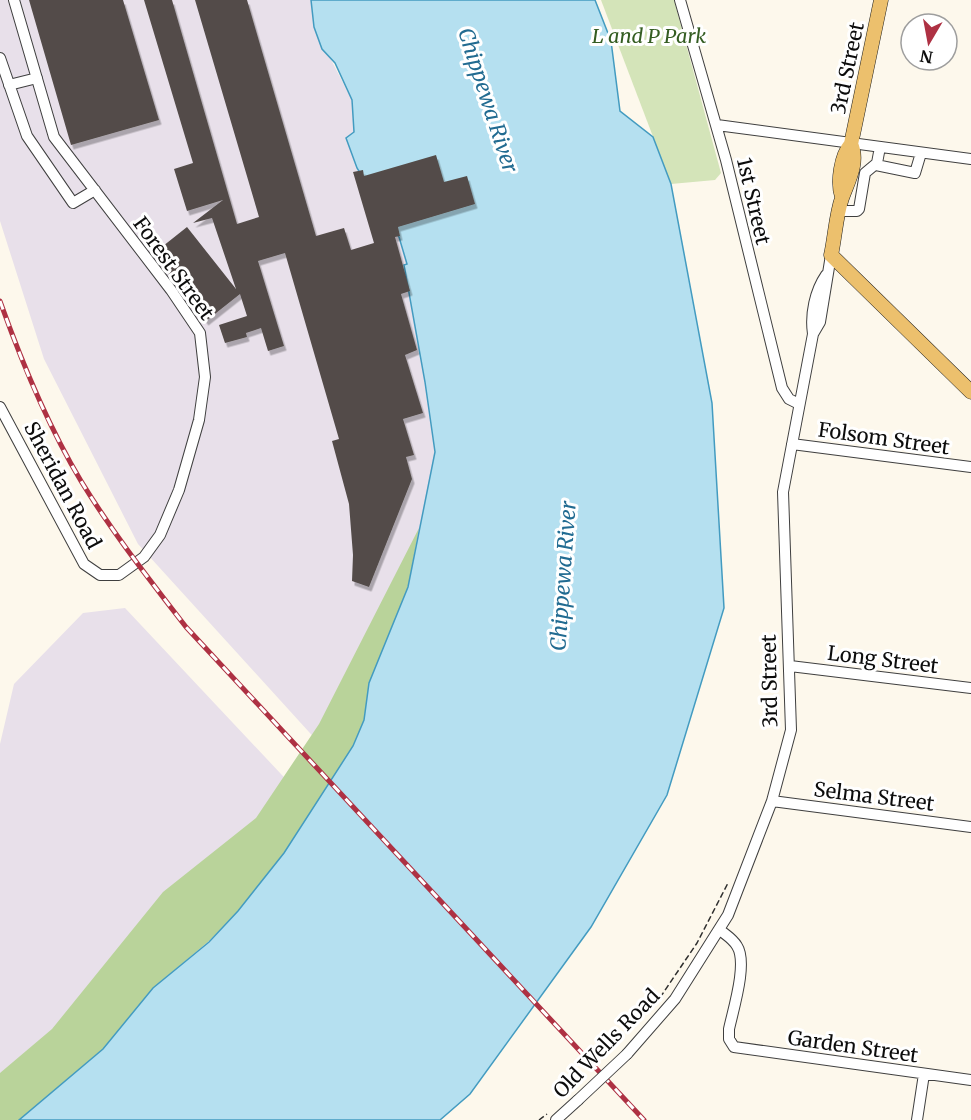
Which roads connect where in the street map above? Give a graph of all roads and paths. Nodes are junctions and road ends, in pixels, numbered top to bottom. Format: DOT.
graph roads {
  1 [pos="14,0"];
  2 [pos="680,0"];
  3 [pos="881,0"];
  4 [pos="0,58"];
  5 [pos="37,78"];
  6 [pos="9,86"];
  7 [pos="717,125"];
  8 [pos="851,144"];
  9 [pos="880,147"];
  10 [pos="921,153"];
  11 [pos="971,159"];
  12 [pos="876,165"];
  13 [pos="95,190"];
  14 [pos="841,204"];
  15 [pos="831,255"];
  16 [pos="971,392"];
  17 [pos="799,404"];
  18 [pos="0,406"];
  19 [pos="792,444"];
  20 [pos="971,467"];
  21 [pos="100,575"];
  22 [pos="790,666"];
  23 [pos="971,688"];
  24 [pos="772,801"];
  25 [pos="971,827"];
  26 [pos="729,881"];
  27 [pos="720,930"];
  28 [pos="653,1008"];
  29 [pos="924,1074"];
  30 [pos="971,1080"];
  31 [pos="556,1120"];
  32 [pos="917,1120"];
  1 -- 5 [label="street, Forest Street"];
  2 -- 7 [label="street, 1st Street"];
  3 -- 8 [label="main road, 3rd Street"];
  4 -- 6 [label="street"];
  5 -- 6 [label="street"];
  5 -- 13 [label="street, Forest Street"];
  6 -- 13 [label="street"];
  7 -- 8 [label="street"];
  7 -- 17 [label="street, 1st Street"];
  8 -- 9 [label="street"];
  8 -- 14 [label="main road, 3rd Street"];
  9 -- 10 [label="street"];
  9 -- 12 [label="street"];
  10 -- 11 [label="street"];
  10 -- 12 [label="street"];
  12 -- 14 [label="street"];
  13 -- 21 [label="street, Forest Street"];
  14 -- 15 [label="main road, 3rd Street"];
  15 -- 16 [label="main road"];
  15 -- 17 [label="street, 3rd Street"];
  17 -- 19 [label="street, 3rd Street"];
  18 -- 21 [label="street, Sheridan Road"];
  19 -- 20 [label="street, Folsom Street"];
  19 -- 22 [label="street, 3rd Street"];
  22 -- 23 [label="street, Long Street"];
  22 -- 24 [label="street, 3rd Street"];
  24 -- 25 [label="street, Selma Street"];
  24 -- 27 [label="street, 3rd Street"];
  26 -- 28 [label="path"];
  27 -- 29 [label="street, Garden Street"];
  27 -- 31 [label="street, Old Wells Road, bridge"];
  29 -- 30 [label="street, Garden Street"];
  29 -- 32 [label="street"];
}
